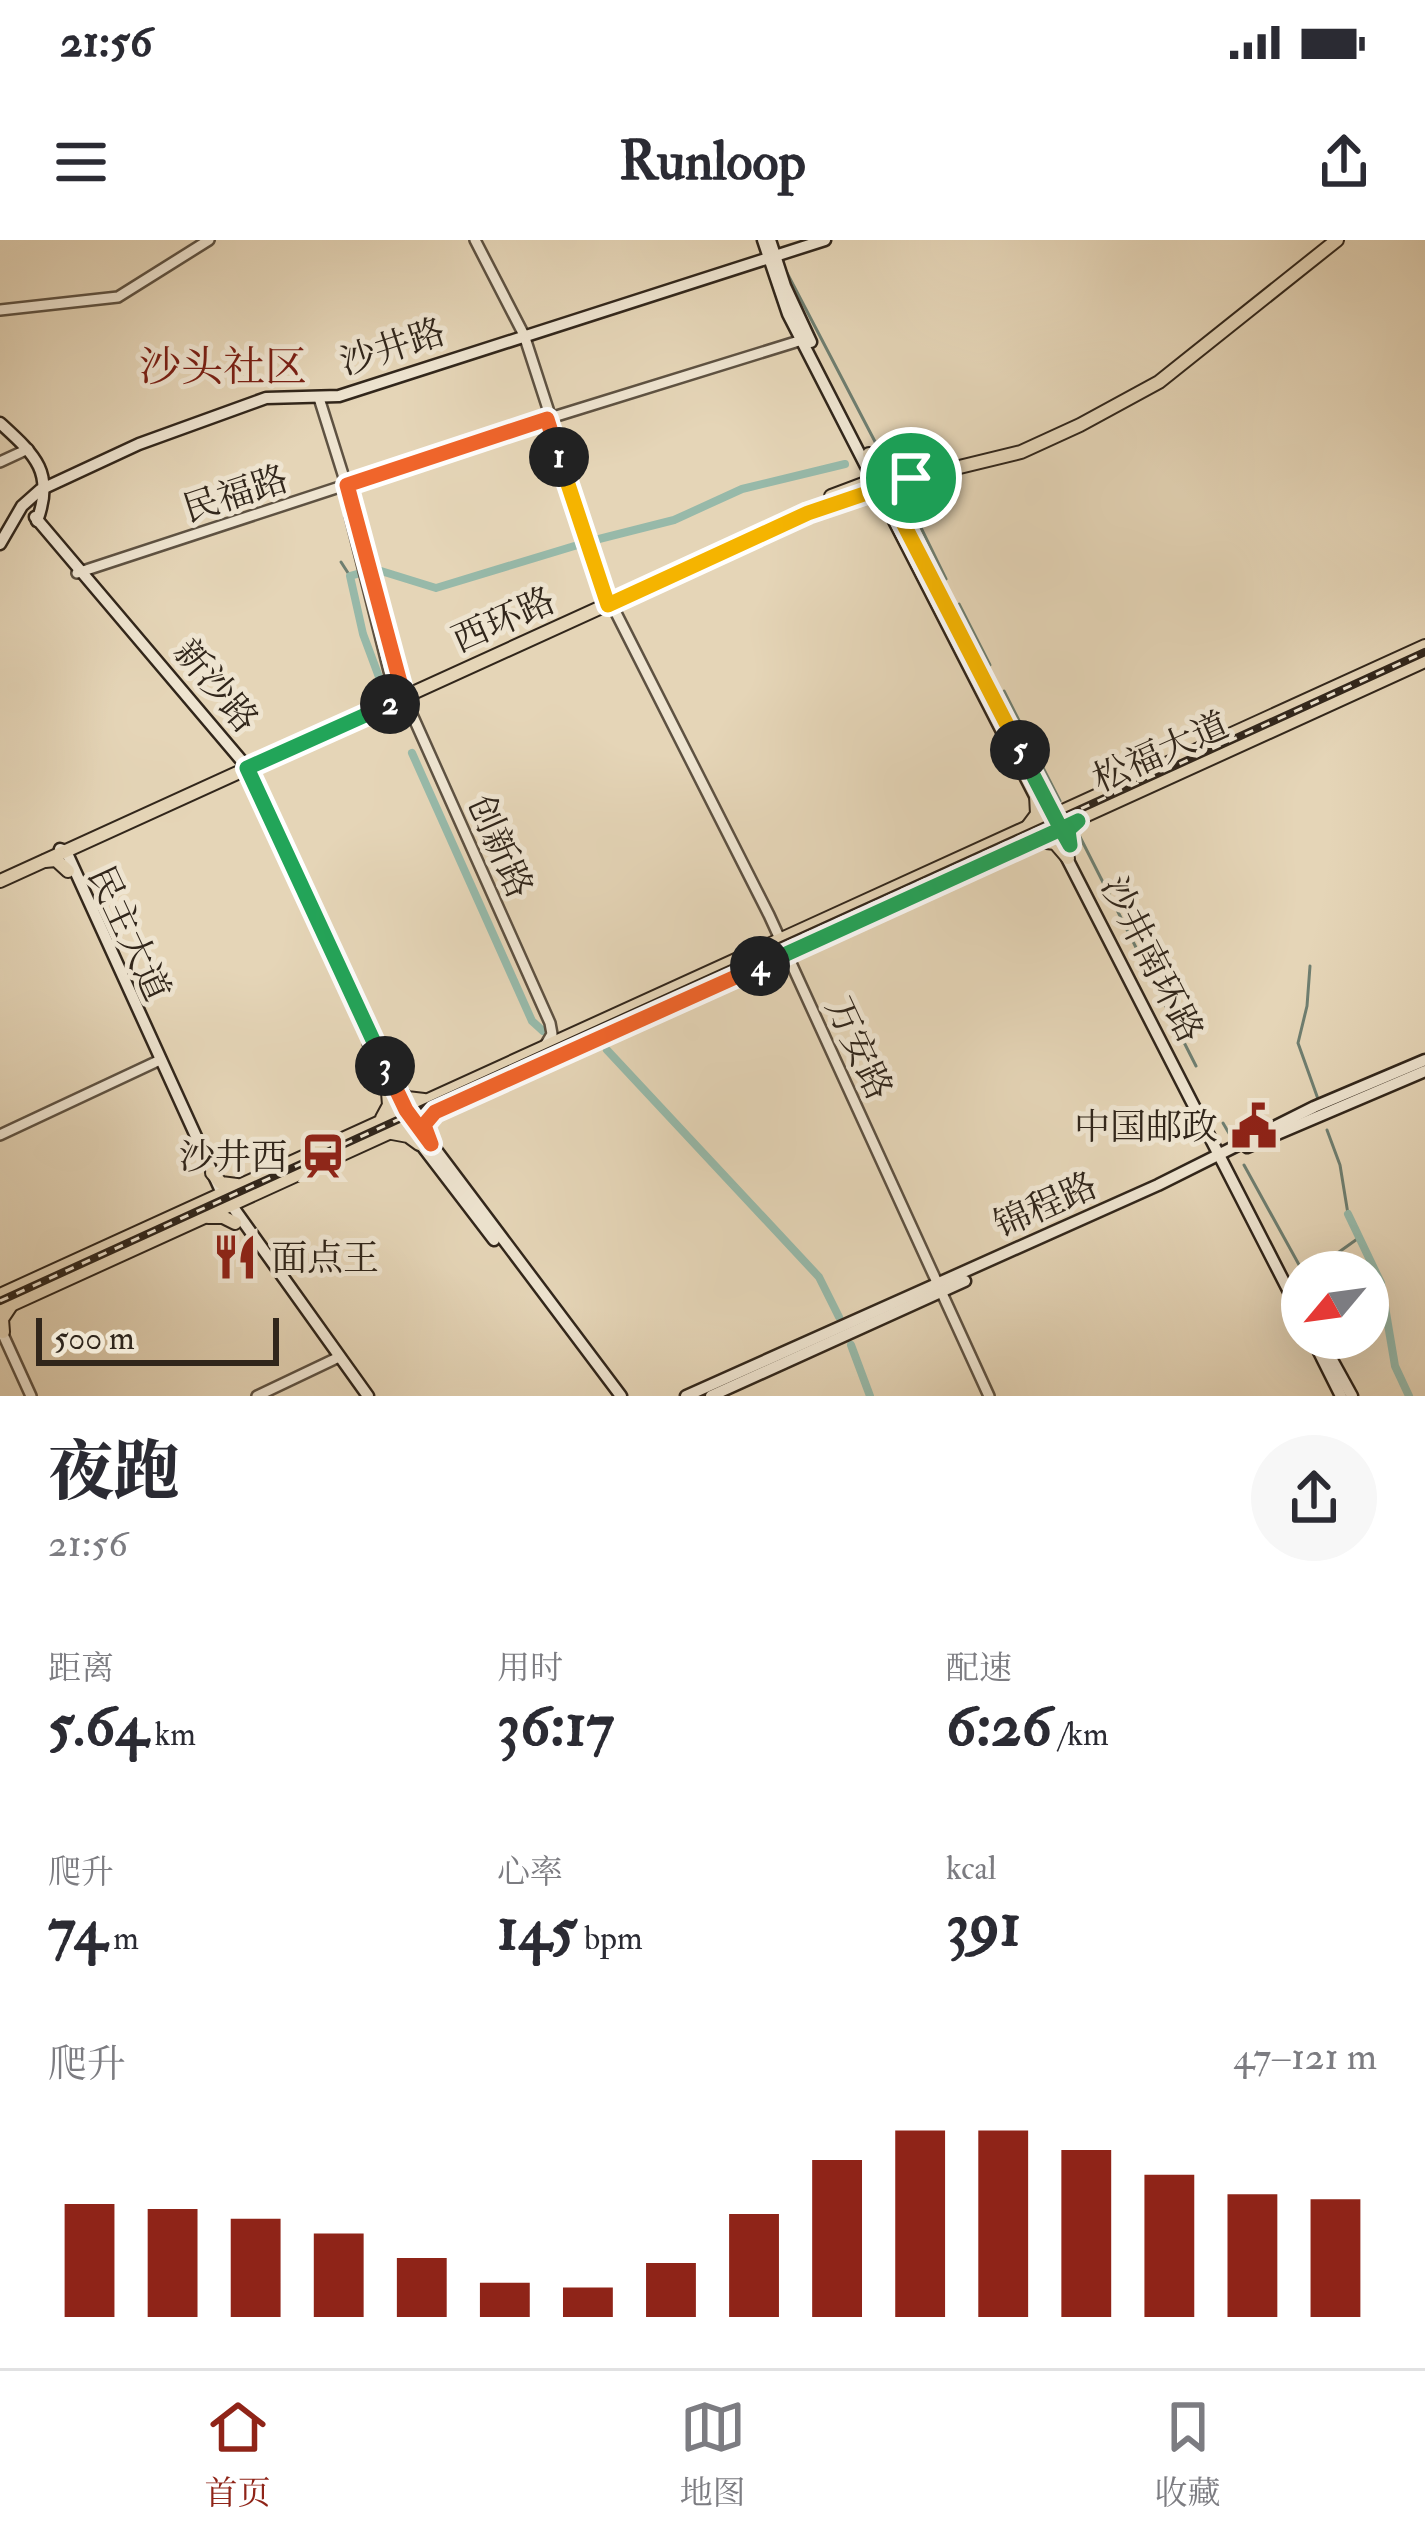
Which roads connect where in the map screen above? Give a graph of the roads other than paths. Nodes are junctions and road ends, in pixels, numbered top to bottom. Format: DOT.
graph roads {
  1 [pos="209,240"];
  2 [pos="472,240"];
  3 [pos="820,240"];
  4 [pos="1328,240"];
  5 [pos="1337,240"];
  6 [pos="796,247"];
  7 [pos="770,248"];
  8 [pos="745,265"];
  9 [pos="780,284"];
  10 [pos="0,310"];
  11 [pos="521,334"];
  12 [pos="802,340"];
  13 [pos="319,398"];
  14 [pos="549,419"];
  15 [pos="0,426"];
  16 [pos="26,450"];
  17 [pos="866,455"];
  18 [pos="0,463"];
  19 [pos="906,475"];
  20 [pos="879,482"];
  21 [pos="347,485"];
  22 [pos="42,488"];
  23 [pos="854,490"];
  24 [pos="896,516"];
  25 [pos="0,534"];
  26 [pos="0,544"];
  27 [pos="79,572"];
  28 [pos="608,602"];
  29 [pos="1425,646"];
  30 [pos="1425,661"];
  31 [pos="400,691"];
  32 [pos="244,767"];
  33 [pos="1040,795"];
  34 [pos="1077,813"];
  35 [pos="1054,824"];
  36 [pos="1028,835"];
  37 [pos="81,844"];
  38 [pos="62,851"];
  39 [pos="1069,852"];
  40 [pos="44,861"];
  41 [pos="71,870"];
  42 [pos="0,878"];
  43 [pos="782,948"];
  44 [pos="550,1023"];
  45 [pos="576,1033"];
  46 [pos="542,1048"];
  47 [pos="158,1059"];
  48 [pos="1425,1060"];
  49 [pos="1425,1071"];
  50 [pos="392,1089"];
  51 [pos="433,1106"];
  52 [pos="406,1118"];
  53 [pos="381,1128"];
  54 [pos="0,1133"];
  55 [pos="1213,1138"];
  56 [pos="425,1144"];
  57 [pos="1228,1158"];
  58 [pos="1204,1166"];
  59 [pos="209,1174"];
  60 [pos="246,1190"];
  61 [pos="223,1201"];
  62 [pos="198,1212"];
  63 [pos="238,1223"];
  64 [pos="1281,1262"];
  65 [pos="1281,1272"];
  66 [pos="938,1288"];
  67 [pos="5,1299"];
  68 [pos="1,1333"];
  69 [pos="337,1358"];
  70 [pos="1325,1359"];
  71 [pos="1329,1359"];
  72 [pos="28,1396"];
  73 [pos="257,1396"];
  74 [pos="365,1396"];
  75 [pos="615,1396"];
  76 [pos="686,1396"];
  77 [pos="711,1396"];
  78 [pos="987,1396"];
  79 [pos="1341,1396"];
  80 [pos="1352,1396"];
  1 -- 10 [label="street"];
  2 -- 11 [label="street, 万安路"];
  3 -- 6 [label="main road"];
  4 -- 19 [label="main road, 西环路"];
  5 -- 19 [label="main road, 西环路"];
  6 -- 7 [label="main road"];
  6 -- 9 [label="main road"];
  7 -- 8 [label="main road, 沙井路"];
  7 -- 9 [label="main road, 沙井南环路"];
  7 -- 11 [label="main road, 沙井路"];
  8 -- 9 [label="main road"];
  8 -- 11 [label="main road, 沙井路"];
  9 -- 12 [label="main road, 沙井南环路"];
  9 -- 17 [label="main road, 沙井南环路"];
  11 -- 13 [label="main road, 沙井路"];
  11 -- 14 [label="street, 万安路"];
  11 -- 22 [label="main road, 沙井路"];
  12 -- 14 [label="street, 民福路"];
  12 -- 17 [label="main road, 沙井南环路"];
  13 -- 21 [label="street, 创新路"];
  13 -- 22 [label="main road, 沙井路"];
  14 -- 21 [label="street, 民福路"];
  14 -- 28 [label="street, 万安路"];
  15 -- 16 [label="main road"];
  16 -- 18 [label="street"];
  16 -- 22 [label="main road"];
  17 -- 19 [label="main road"];
  17 -- 20 [label="main road, 沙井南环路"];
  17 -- 23 [label="main road"];
  19 -- 20 [label="main road, 西环路"];
  19 -- 24 [label="main road"];
  20 -- 23 [label="main road, 西环路"];
  20 -- 24 [label="main road, 沙井南环路"];
  21 -- 27 [label="street, 民福路"];
  21 -- 31 [label="street, 创新路"];
  22 -- 25 [label="main road"];
  22 -- 26 [label="main road"];
  22 -- 27 [label="main road, 新沙路"];
  23 -- 24 [label="main road"];
  23 -- 28 [label="main road, 西环路"];
  24 -- 33 [label="main road, 沙井南环路"];
  27 -- 32 [label="main road, 新沙路"];
  28 -- 31 [label="main road, 西环路"];
  28 -- 43 [label="street, 万安路"];
  29 -- 34 [label="main road, 松福大道"];
  30 -- 34 [label="main road, 松福大道"];
  31 -- 32 [label="main road, 西环路"];
  31 -- 32 [label="main road, 西环路"];
  31 -- 44 [label="street, 创新路"];
  32 -- 37 [label="main road, 西环路"];
  32 -- 38 [label="main road, 西环路"];
  32 -- 50 [label="main road, 新沙路"];
  33 -- 34 [label="main road"];
  33 -- 35 [label="main road, 沙井南环路"];
  33 -- 36 [label="main road"];
  34 -- 35 [label="main road, 松福大道"];
  34 -- 39 [label="main road"];
  35 -- 36 [label="main road, 松福大道"];
  35 -- 39 [label="main road, 沙井南环路"];
  36 -- 39 [label="main road"];
  36 -- 43 [label="main road, 松福大道"];
  37 -- 38 [label="main road, 西环路"];
  37 -- 41 [label="main road"];
  38 -- 40 [label="main road, 西环路"];
  38 -- 41 [label="main road, 民主大道"];
  38 -- 42 [label="main road, 西环路"];
  39 -- 55 [label="main road, 沙井南环路"];
  40 -- 41 [label="main road"];
  40 -- 42 [label="main road, 西环路"];
  41 -- 47 [label="main road, 民主大道"];
  43 -- 45 [label="main road, 松福大道"];
  43 -- 51 [label="main road, 松福大道"];
  43 -- 66 [label="street, 万安路"];
  44 -- 45 [label="street"];
  44 -- 46 [label="street"];
  45 -- 46 [label="main road, 松福大道"];
  46 -- 51 [label="main road, 松福大道"];
  47 -- 54 [label="street"];
  47 -- 59 [label="main road, 民主大道"];
  48 -- 57 [label="main road, 锦程路"];
  49 -- 57 [label="main road, 锦程路"];
  50 -- 51 [label="main road"];
  50 -- 52 [label="main road, 新沙路"];
  50 -- 53 [label="main road"];
  51 -- 52 [label="main road, 松福大道"];
  51 -- 56 [label="main road"];
  52 -- 53 [label="main road, 松福大道"];
  52 -- 56 [label="main road, 新沙路"];
  53 -- 56 [label="main road"];
  53 -- 60 [label="main road, 松福大道"];
  55 -- 57 [label="main road, 沙井南环路"];
  55 -- 57 [label="main road"];
  55 -- 58 [label="main road"];
  56 -- 75 [label="main road, 新沙路"];
  57 -- 58 [label="main road, 锦程路"];
  57 -- 58 [label="main road"];
  57 -- 64 [label="main road, 沙井南环路"];
  57 -- 65 [label="main road, 沙井南环路"];
  58 -- 66 [label="main road, 锦程路"];
  59 -- 60 [label="main road"];
  59 -- 61 [label="main road, 民主大道"];
  59 -- 62 [label="main road"];
  60 -- 61 [label="main road, 松福大道"];
  60 -- 63 [label="main road"];
  61 -- 62 [label="main road, 松福大道"];
  61 -- 63 [label="main road, 民主大道"];
  62 -- 63 [label="main road"];
  62 -- 67 [label="main road, 松福大道"];
  63 -- 69 [label="main road, 民主大道"];
  66 -- 76 [label="main road, 锦程路"];
  66 -- 77 [label="main road, 锦程路"];
  66 -- 78 [label="street, 万安路"];
  67 -- 68 [label="main road"];
  68 -- 72 [label="street"];
  69 -- 73 [label="street"];
  69 -- 74 [label="main road, 民主大道"];
  70 -- 79 [label="main road"];
  71 -- 80 [label="main road"];
}
